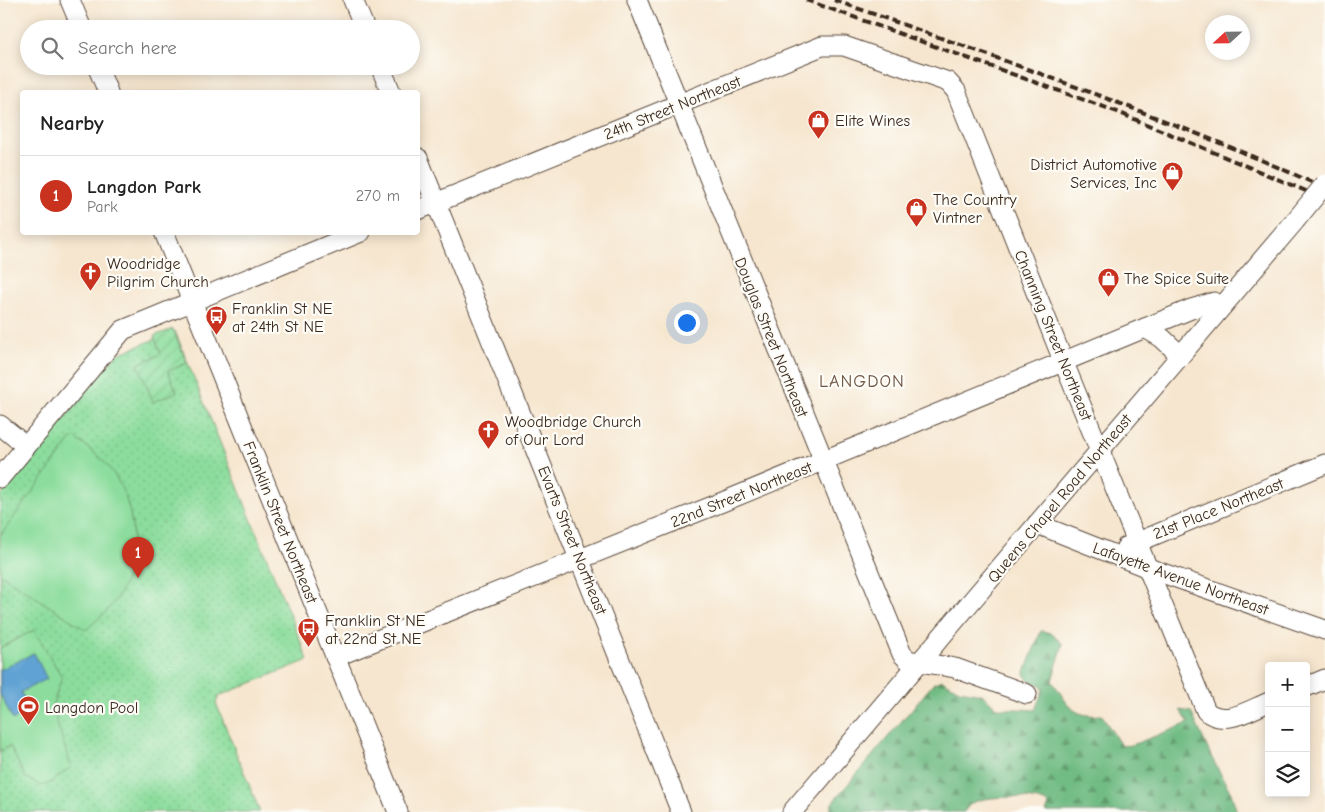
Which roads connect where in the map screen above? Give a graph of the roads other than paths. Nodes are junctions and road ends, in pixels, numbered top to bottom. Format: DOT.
graph roads {
  1 [pos="70,0"];
  2 [pos="353,0"];
  3 [pos="637,0"];
  4 [pos="78,20"];
  5 [pos="361,20"];
  6 [pos="101,75"];
  7 [pos="384,75"];
  8 [pos="930,75"];
  9 [pos="107,90"];
  10 [pos="390,90"];
  11 [pos="678,104"];
  12 [pos="420,163"];
  13 [pos="1325,184"];
  14 [pos="436,202"];
  15 [pos="420,209"];
  16 [pos="165,235"];
  17 [pos="354,235"];
  18 [pos="192,301"];
  19 [pos="1214,302"];
  20 [pos="1145,328"];
  21 [pos="1180,355"];
  22 [pos="1064,363"];
  23 [pos="0,425"];
  24 [pos="26,446"];
  25 [pos="1100,450"];
  26 [pos="823,460"];
  27 [pos="1325,464"];
  28 [pos="0,478"];
  29 [pos="1037,524"];
  30 [pos="1137,542"];
  31 [pos="1112,553"];
  32 [pos="580,559"];
  33 [pos="1148,568"];
  34 [pos="1325,630"];
  35 [pos="335,657"];
  36 [pos="919,663"];
  37 [pos="1325,680"];
  38 [pos="1310,686"];
  39 [pos="1027,694"];
  40 [pos="1265,704"];
  41 [pos="398,812"];
  42 [pos="681,812"];
  43 [pos="792,812"];
  1 -- 4 [label="street"];
  2 -- 5 [label="street"];
  3 -- 11 [label="street, Douglas Street Northeast"];
  6 -- 9 [label="street"];
  7 -- 10 [label="street"];
  8 -- 11 [label="street, 24th Street Northeast"];
  8 -- 22 [label="street, Channing Street Northeast"];
  11 -- 14 [label="street, 24th Street Northeast"];
  11 -- 26 [label="street, Douglas Street Northeast"];
  12 -- 14 [label="street, Evarts Street Northeast"];
  13 -- 21 [label="street, Queens Chapel Road Northeast, bridge"];
  14 -- 15 [label="street, 24th Street Northeast"];
  14 -- 32 [label="street, Evarts Street Northeast"];
  16 -- 18 [label="street, Franklin Street Northeast"];
  17 -- 18 [label="street"];
  18 -- 24 [label="street"];
  18 -- 35 [label="street, Franklin Street Northeast"];
  19 -- 20 [label="street, 22nd Street Northeast"];
  20 -- 21 [label="street"];
  20 -- 22 [label="street, 22nd Street Northeast"];
  21 -- 25 [label="street, Queens Chapel Road Northeast"];
  22 -- 25 [label="street, Channing Street Northeast"];
  22 -- 26 [label="street, 22nd Street Northeast"];
  23 -- 24 [label="street"];
  24 -- 28 [label="street"];
  25 -- 29 [label="street, Queens Chapel Road Northeast"];
  25 -- 30 [label="street, Channing Street Northeast"];
  26 -- 32 [label="street, 22nd Street Northeast"];
  26 -- 36 [label="street, Douglas Street Northeast"];
  27 -- 30 [label="street, 21st Place Northeast"];
  29 -- 31 [label="street, Lafayette Avenue Northeast"];
  29 -- 36 [label="street, Queens Chapel Road Northeast"];
  30 -- 31 [label="street, 21st Place Northeast"];
  30 -- 33 [label="street, Channing Street Northeast"];
  31 -- 33 [label="street, Lafayette Avenue Northeast"];
  32 -- 35 [label="street, 22nd Street Northeast"];
  32 -- 42 [label="street, Evarts Street Northeast"];
  33 -- 34 [label="street, Lafayette Avenue Northeast"];
  33 -- 40 [label="street, Channing Street Northeast"];
  35 -- 41 [label="street, Franklin Street Northeast"];
  36 -- 39 [label="street"];
  36 -- 43 [label="street, Queens Chapel Road Northeast"];
  37 -- 38 [label="street"];
}
